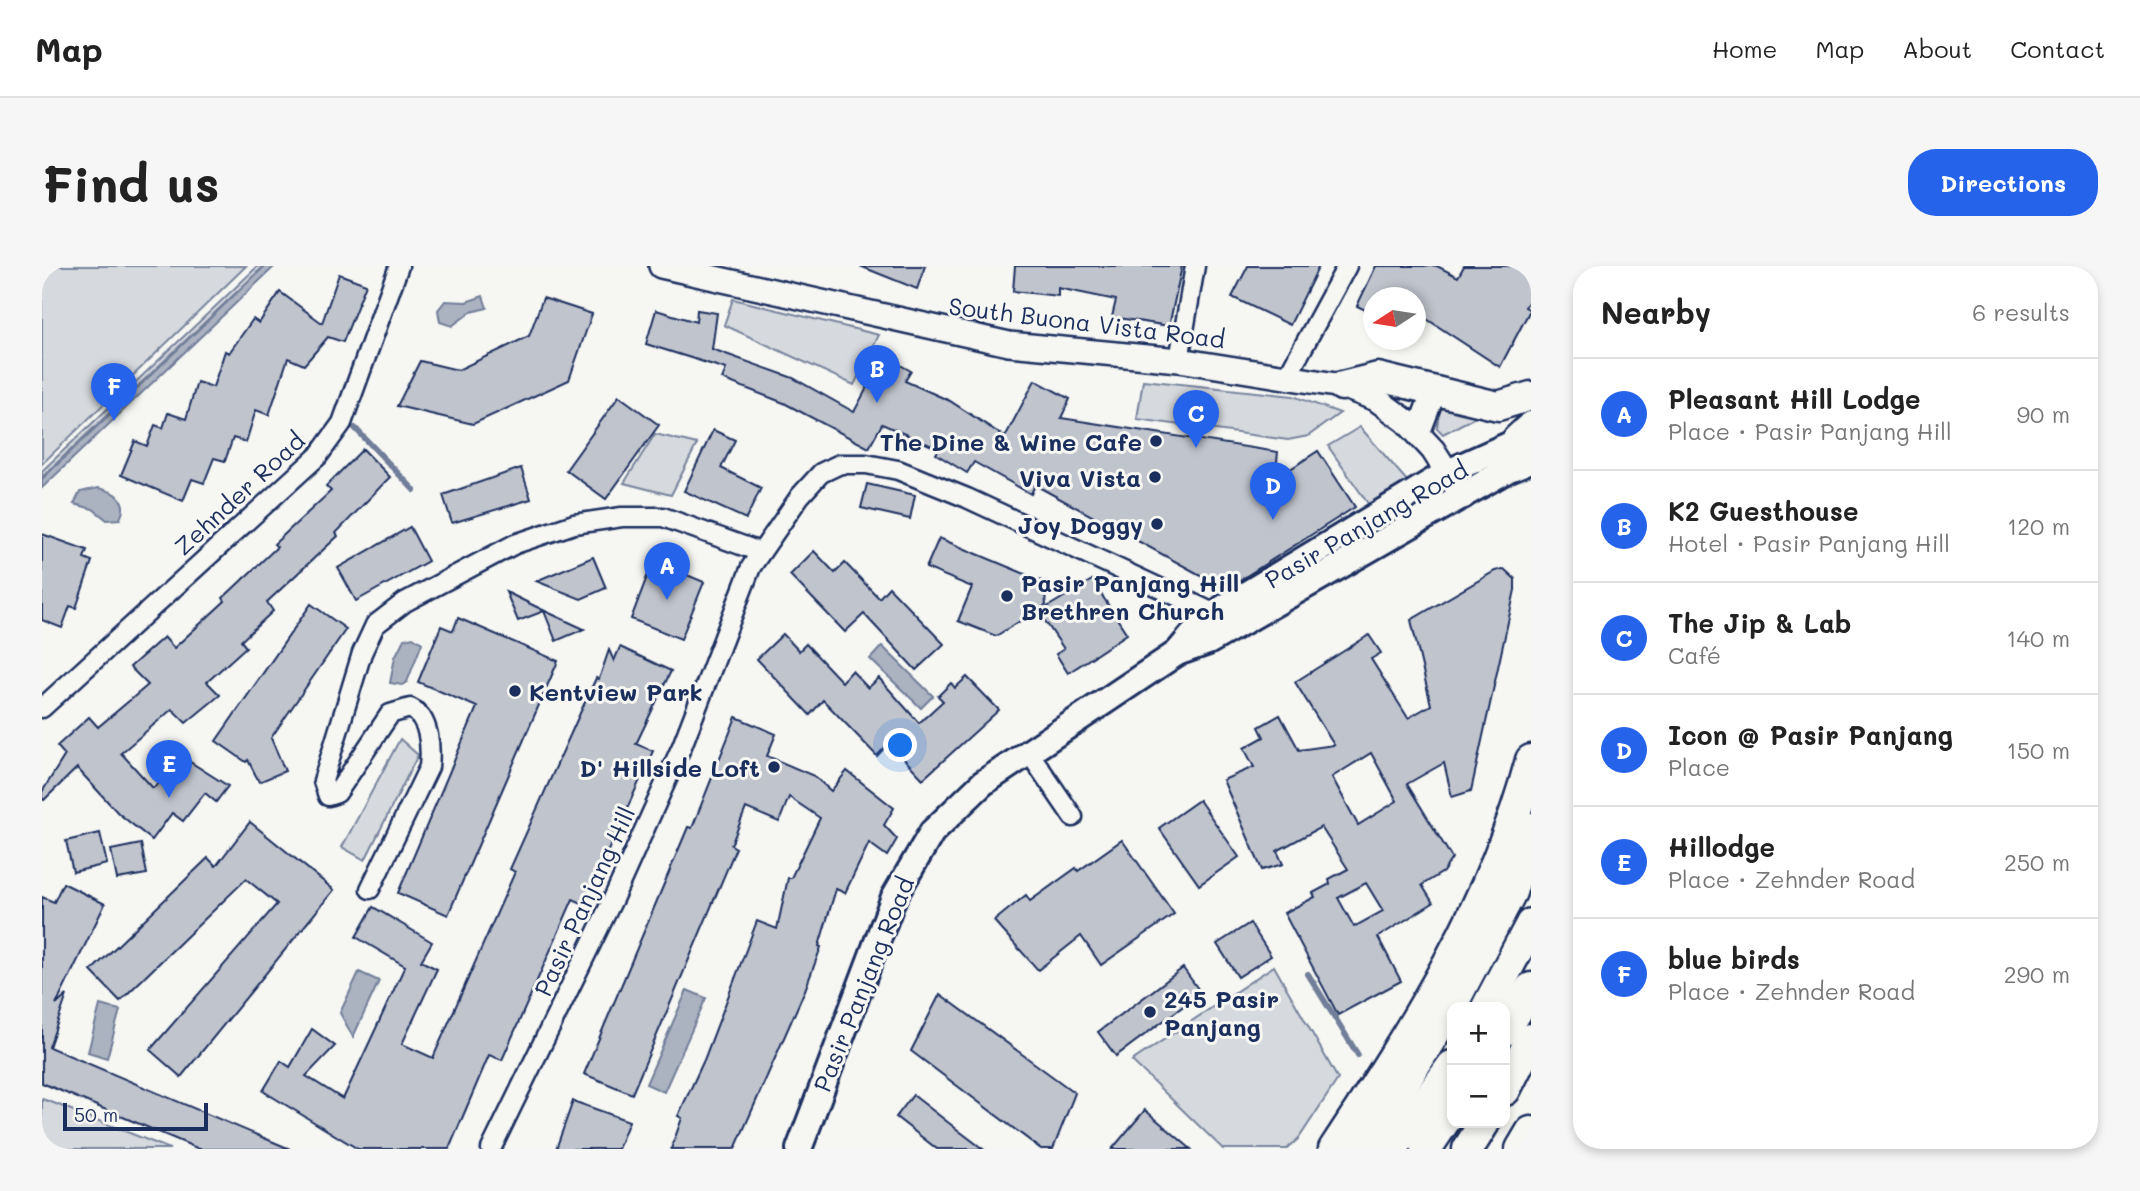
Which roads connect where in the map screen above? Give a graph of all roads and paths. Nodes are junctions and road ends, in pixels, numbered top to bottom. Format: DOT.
graph roads {
  1 [pos="399,266"];
  2 [pos="661,266"];
  3 [pos="1195,266"];
  4 [pos="1347,266"];
  5 [pos="1179,360"];
  6 [pos="1289,375"];
  7 [pos="1342,386"];
  8 [pos="1434,391"];
  9 [pos="1531,396"];
  10 [pos="1418,433"];
  11 [pos="1527,440"];
  12 [pos="1448,472"];
  13 [pos="1463,497"];
  14 [pos="760,552"];
  15 [pos="1215,613"];
  16 [pos="1237,625"];
  17 [pos="1177,653"];
  18 [pos="42,708"];
  19 [pos="1028,751"];
  20 [pos="1531,760"];
  21 [pos="1073,817"];
  22 [pos="1531,823"];
  23 [pos="370,889"];
  24 [pos="1531,924"];
  25 [pos="1531,988"];
  26 [pos="1490,1002"];
  27 [pos="1510,1022"];
  28 [pos="1531,1039"];
  29 [pos="1447,1073"];
  30 [pos="1510,1080"];
  31 [pos="1447,1118"];
  32 [pos="1482,1128"];
  33 [pos="1531,1132"];
  34 [pos="491,1149"];
  35 [pos="799,1149"];
  36 [pos="1334,1149"];
  37 [pos="1363,1149"];
  38 [pos="1392,1149"];
  39 [pos="1426,1149"];
  40 [pos="1468,1149"];
  41 [pos="1521,1149"];
  1 -- 18 [label="street, Zehnder Road"];
  2 -- 5 [label="street, South Buona Vista Road"];
  3 -- 5 [label="street"];
  4 -- 6 [label="street"];
  5 -- 6 [label="street, South Buona Vista Road"];
  6 -- 7 [label="street, South Buona Vista Road"];
  7 -- 8 [label="main road"];
  7 -- 10 [label="street, South Buona Vista Road"];
  8 -- 9 [label="main road"];
  8 -- 10 [label="street"];
  10 -- 12 [label="street, South Buona Vista Road"];
  11 -- 12 [label="main road, Pasir Panjang Road"];
  11 -- 13 [label="main road, Pasir Panjang Road"];
  12 -- 13 [label="street, South Buona Vista Road"];
  12 -- 15 [label="main road, Pasir Panjang Road"];
  13 -- 16 [label="main road, Pasir Panjang Road"];
  14 -- 15 [label="street, Pasir Panjang Hill"];
  14 -- 23 [label="street"];
  14 -- 34 [label="street, Pasir Panjang Hill"];
  15 -- 16 [label="street, Pasir Panjang Hill"];
  15 -- 17 [label="main road, Pasir Panjang Road"];
  16 -- 17 [label="main road, Pasir Panjang Road"];
  17 -- 19 [label="main road, Pasir Panjang Road"];
  19 -- 21 [label="street"];
  19 -- 35 [label="main road, Pasir Panjang Road"];
  20 -- 36 [label="highway"];
  22 -- 37 [label="highway"];
  24 -- 26 [label="highway"];
  25 -- 27 [label="highway"];
  28 -- 30 [label="highway"];
  29 -- 38 [label="highway"];
  31 -- 39 [label="highway"];
  32 -- 40 [label="highway"];
  33 -- 41 [label="highway"];
}
